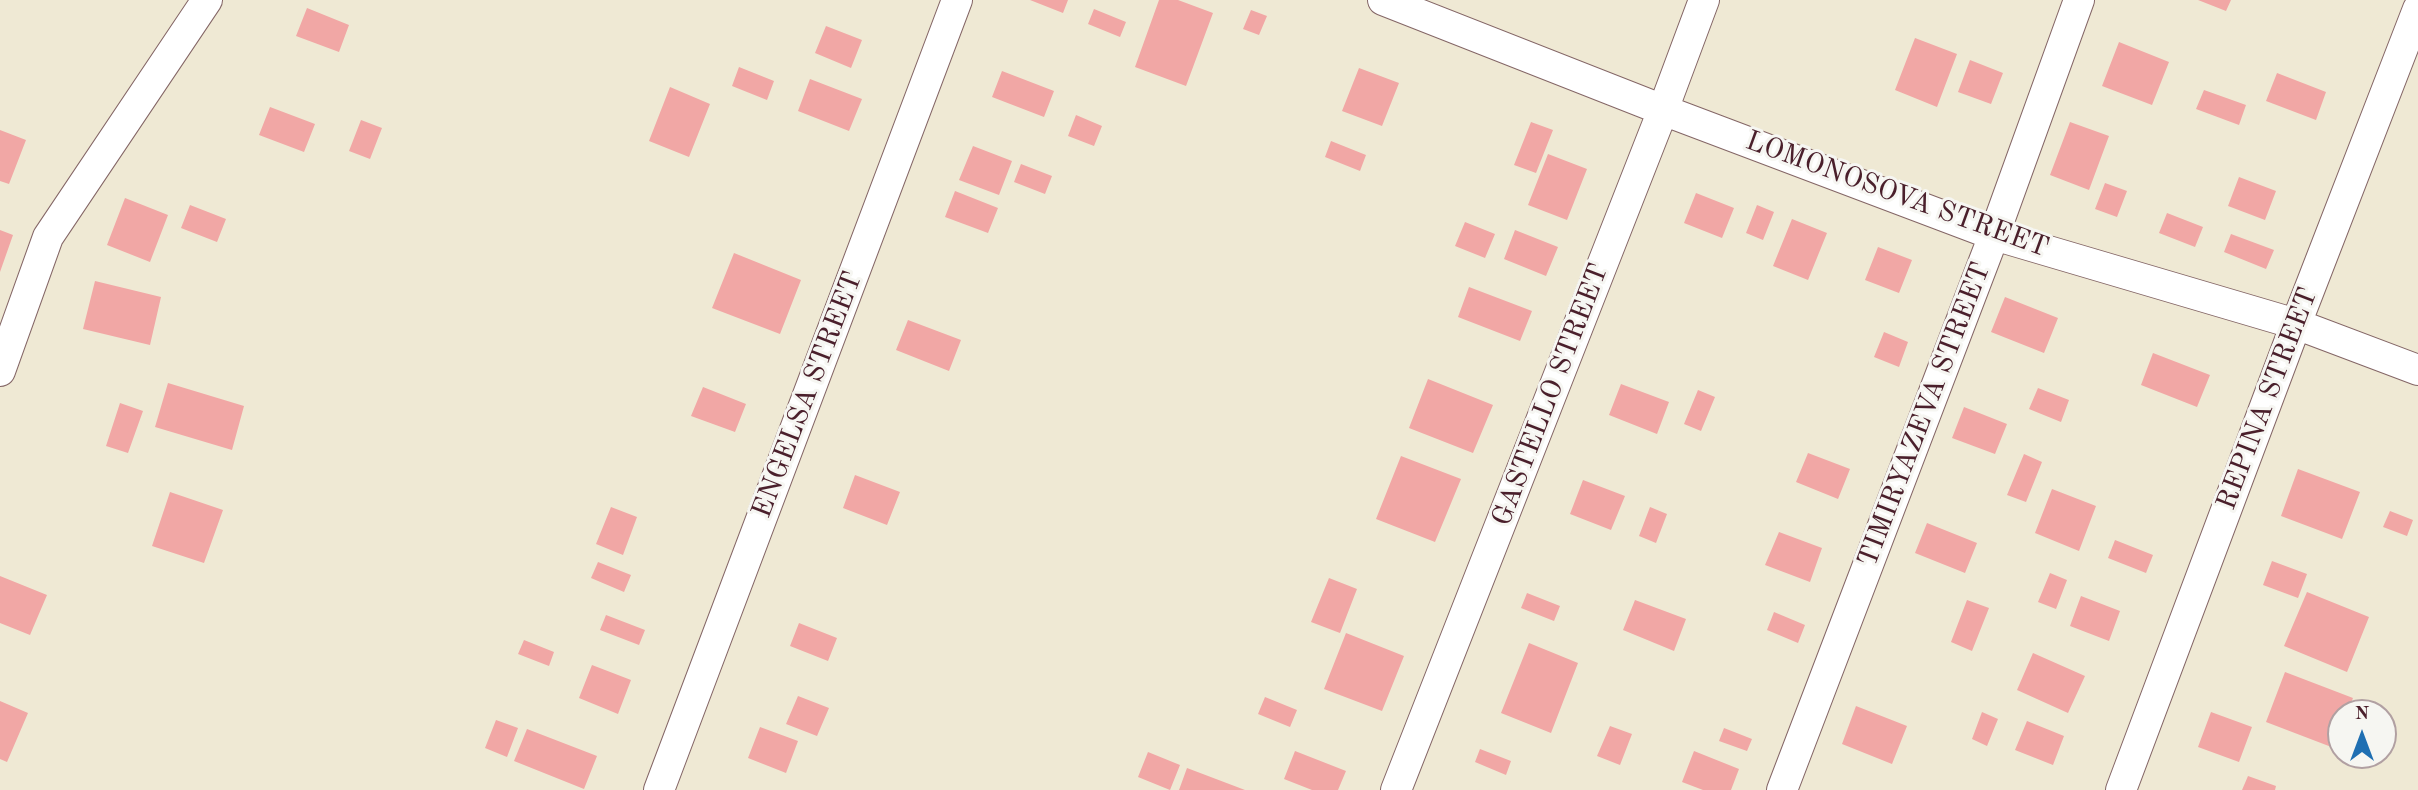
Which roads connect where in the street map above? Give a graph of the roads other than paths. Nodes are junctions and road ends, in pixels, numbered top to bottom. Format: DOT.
graph roads {
  1 [pos="207,0"];
  2 [pos="957,0"];
  3 [pos="1383,0"];
  4 [pos="1703,0"];
  5 [pos="2079,0"];
  6 [pos="2418,9"];
  7 [pos="1663,110"];
  8 [pos="1994,235"];
  9 [pos="2296,324"];
  10 [pos="2418,370"];
  11 [pos="0,371"];
  12 [pos="659,790"];
  13 [pos="1396,790"];
  14 [pos="1782,790"];
  15 [pos="2121,790"];
  1 -- 11 [label="street"];
  2 -- 12 [label="street, ENGELSA STREET"];
  3 -- 7 [label="street, LOMONOSOVA STREET"];
  4 -- 7 [label="street, GASTELLO STREET"];
  5 -- 8 [label="street, TIMIRYAZEVA STREET"];
  6 -- 9 [label="street, REPINA STREET"];
  7 -- 8 [label="street, LOMONOSOVA STREET"];
  7 -- 13 [label="street, GASTELLO STREET"];
  8 -- 9 [label="street, LOMONOSOVA STREET"];
  8 -- 14 [label="street, TIMIRYAZEVA STREET"];
  9 -- 10 [label="street, LOMONOSOVA STREET"];
  9 -- 15 [label="street, REPINA STREET"];
}
